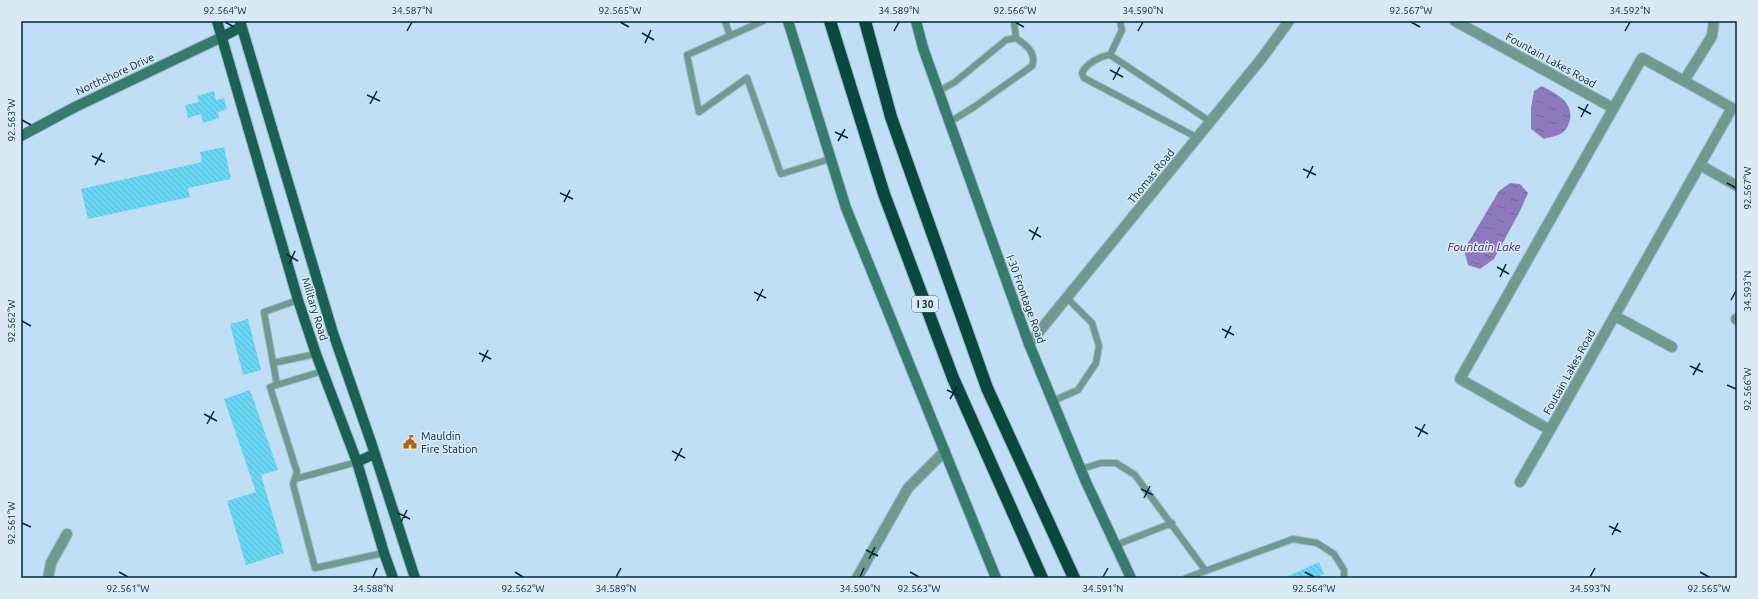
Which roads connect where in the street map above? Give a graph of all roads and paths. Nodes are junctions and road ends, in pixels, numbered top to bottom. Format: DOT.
graph roads {
  1 [pos="217,21"];
  2 [pos="725,21"];
  3 [pos="763,21"];
  4 [pos="788,21"];
  5 [pos="830,21"];
  6 [pos="865,21"];
  7 [pos="916,21"];
  8 [pos="1014,21"];
  9 [pos="1120,21"];
  10 [pos="1289,21"];
  11 [pos="1456,21"];
  12 [pos="1714,21"];
  13 [pos="240,24"];
  14 [pos="730,36"];
  15 [pos="222,37"];
  16 [pos="1016,38"];
  17 [pos="1110,54"];
  18 [pos="1684,81"];
  19 [pos="939,91"];
  20 [pos="1613,108"];
  21 [pos="950,122"];
  22 [pos="1211,122"];
  23 [pos="21,136"];
  24 [pos="1198,138"];
  25 [pos="830,159"];
  26 [pos="1700,165"];
  27 [pos="1737,186"];
  28 [pos="1066,298"];
  29 [pos="298,300"];
  30 [pos="1614,316"];
  31 [pos="1029,344"];
  32 [pos="1672,347"];
  33 [pos="316,354"];
  34 [pos="273,363"];
  35 [pos="323,371"];
  36 [pos="277,385"];
  37 [pos="1053,401"];
  38 [pos="1550,430"];
  39 [pos="945,452"];
  40 [pos="374,454"];
  41 [pos="357,462"];
  42 [pos="1081,469"];
  43 [pos="295,479"];
  44 [pos="1520,482"];
  45 [pos="1172,523"];
  46 [pos="67,534"];
  47 [pos="1116,545"];
  48 [pos="384,553"];
  49 [pos="1205,570"];
  50 [pos="48,578"];
  51 [pos="393,578"];
  52 [pos="415,578"];
  53 [pos="857,578"];
  54 [pos="996,578"];
  55 [pos="1042,578"];
  56 [pos="1074,578"];
  57 [pos="1131,578"];
  58 [pos="1186,578"];
  59 [pos="1344,578"];
  1 -- 15 [label="main road, Military Road"];
  2 -- 14 [label="lane"];
  3 -- 14 [label="lane"];
  4 -- 25 [label="main road"];
  5 -- 55 [label="highway, I 30"];
  6 -- 56 [label="highway, I 30"];
  7 -- 19 [label="main road, I-30 Frontage Road"];
  8 -- 16 [label="lane"];
  9 -- 17 [label="lane"];
  10 -- 22 [label="street, Thomas Road"];
  11 -- 20 [label="street, Fountain Lakes Road"];
  12 -- 18 [label="street"];
  13 -- 15 [label="main road"];
  13 -- 40 [label="main road, Military Road"];
  14 -- 25 [label="lane"];
  15 -- 23 [label="main road, Northshore Drive"];
  15 -- 29 [label="main road, Military Road"];
  16 -- 19 [label="lane"];
  16 -- 21 [label="lane"];
  17 -- 22 [label="lane"];
  17 -- 24 [label="lane"];
  18 -- 20 [label="street, Foutain Lakes Road"];
  18 -- 26 [label="street, Foutain Lakes Road"];
  19 -- 21 [label="main road, I-30 Frontage Road"];
  20 -- 38 [label="street, Foutain Lakes Road"];
  21 -- 31 [label="main road, I-30 Frontage Road"];
  22 -- 24 [label="street, Thomas Road"];
  24 -- 28 [label="street, Thomas Road"];
  25 -- 39 [label="main road"];
  26 -- 27 [label="street"];
  26 -- 30 [label="street, Foutain Lakes Road"];
  28 -- 31 [label="street, Thomas Road"];
  28 -- 37 [label="lane"];
  29 -- 33 [label="main road, Military Road"];
  29 -- 34 [label="lane"];
  30 -- 32 [label="street"];
  30 -- 38 [label="street, Foutain Lakes Road"];
  31 -- 37 [label="main road, I-30 Frontage Road"];
  33 -- 34 [label="lane"];
  33 -- 35 [label="main road, Military Road"];
  34 -- 36 [label="lane"];
  35 -- 36 [label="lane"];
  35 -- 41 [label="main road, Military Road"];
  36 -- 43 [label="lane"];
  37 -- 42 [label="main road, I-30 Frontage Road"];
  38 -- 44 [label="street"];
  39 -- 53 [label="street"];
  39 -- 54 [label="main road"];
  40 -- 41 [label="main road"];
  40 -- 52 [label="main road, Military Road"];
  41 -- 43 [label="lane"];
  41 -- 48 [label="main road, Military Road"];
  42 -- 45 [label="lane"];
  42 -- 47 [label="main road, I-30 Frontage Road"];
  43 -- 48 [label="lane"];
  45 -- 47 [label="lane"];
  45 -- 49 [label="lane"];
  46 -- 50 [label="street"];
  47 -- 57 [label="main road, I-30 Frontage Road"];
  48 -- 51 [label="main road, Military Road"];
  49 -- 58 [label="lane"];
  49 -- 59 [label="lane"];
}
